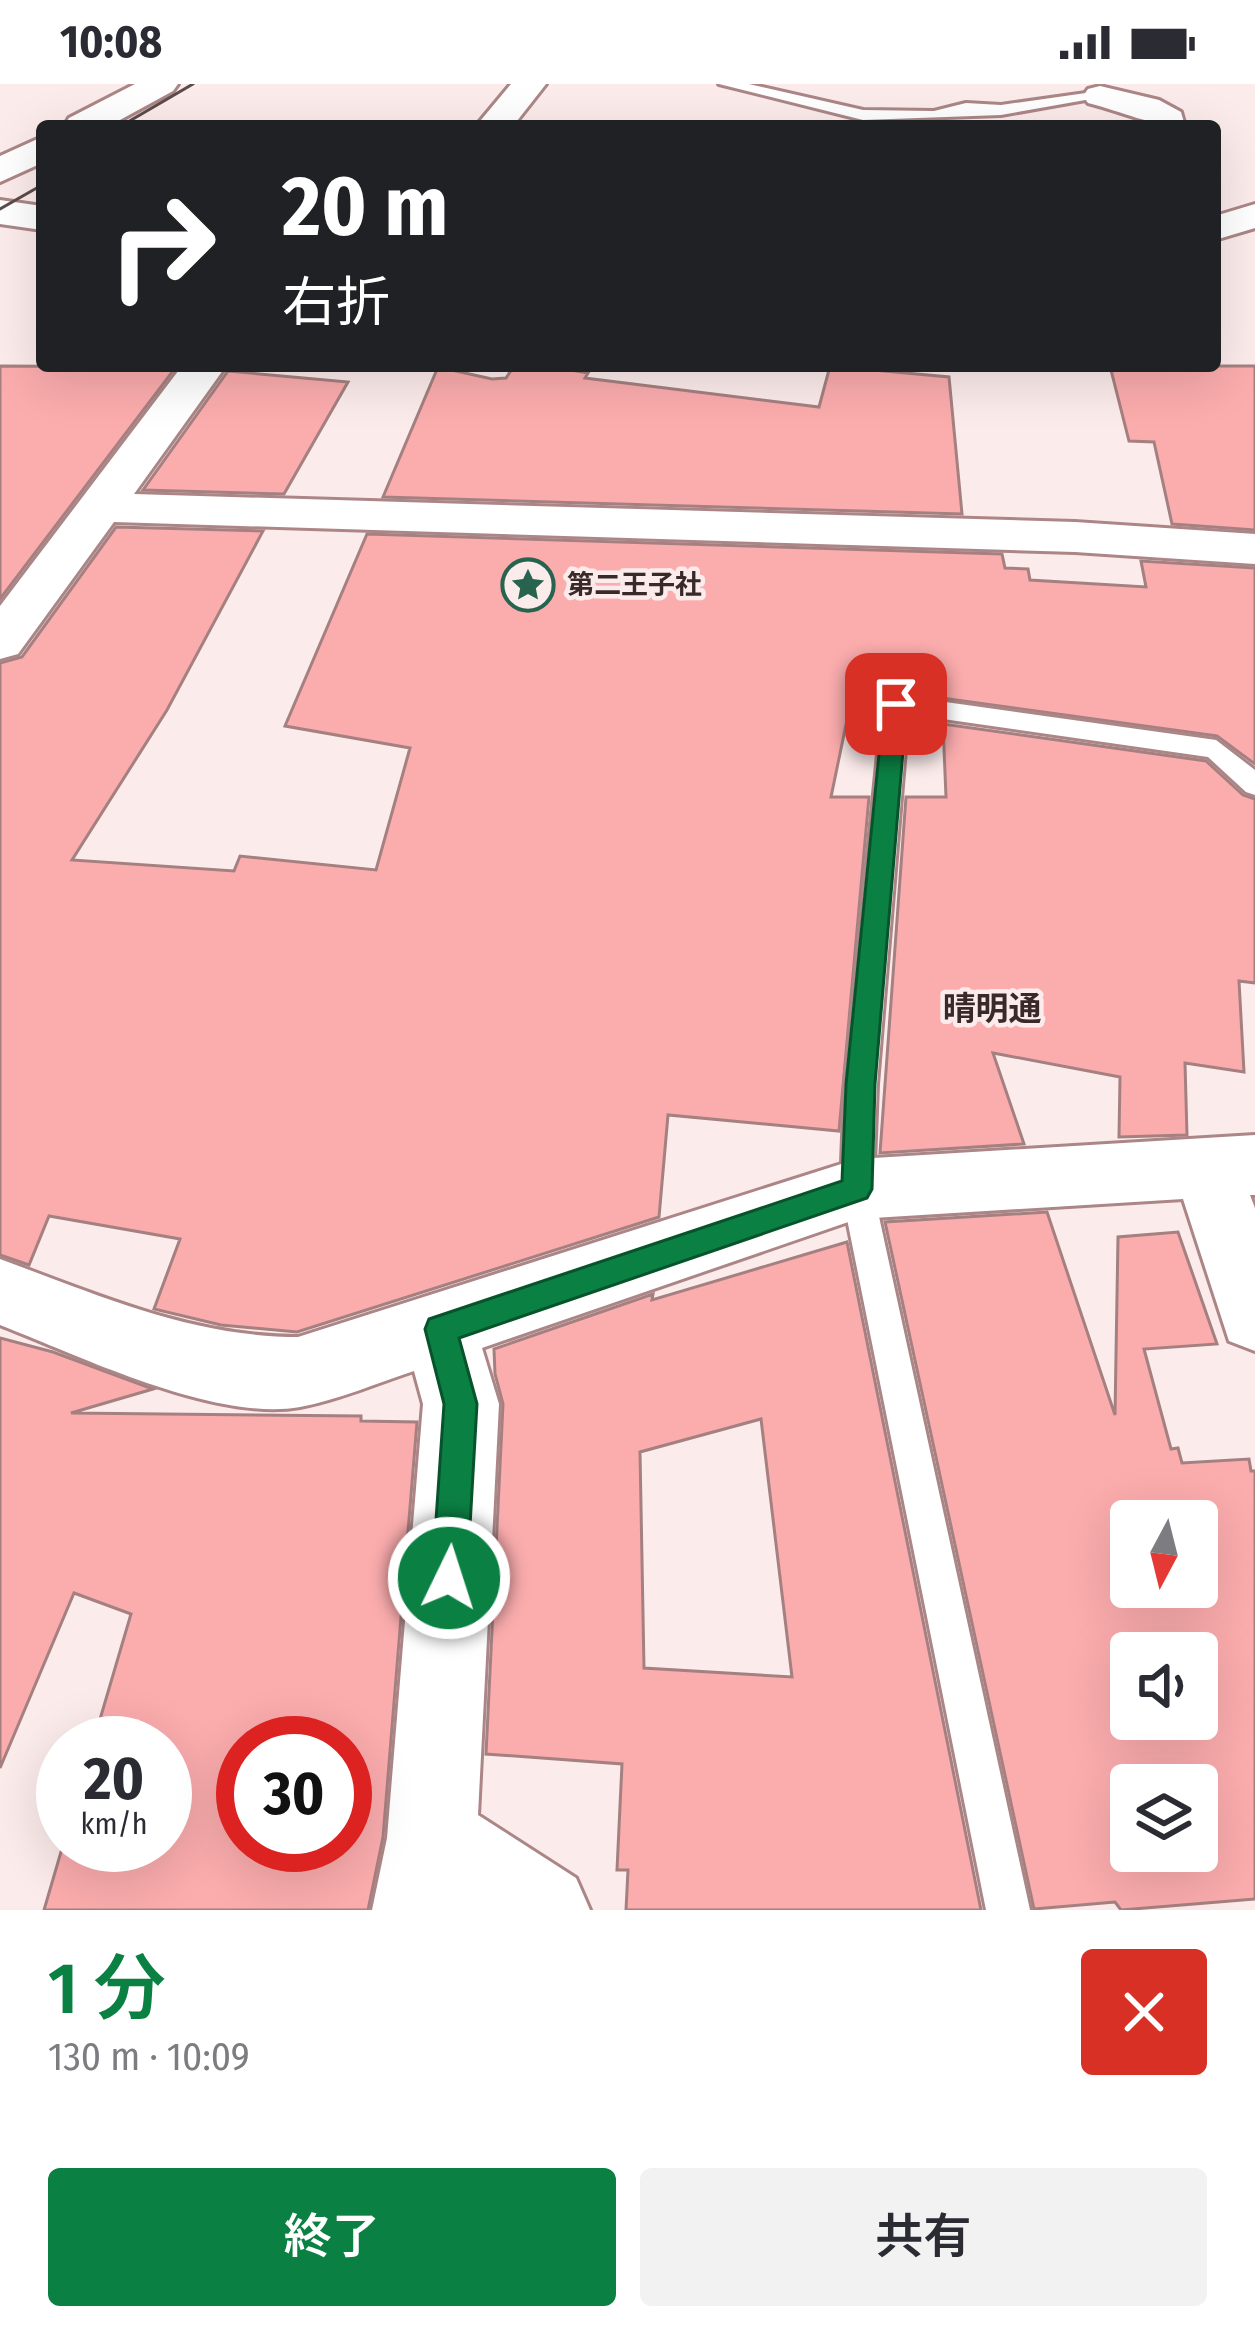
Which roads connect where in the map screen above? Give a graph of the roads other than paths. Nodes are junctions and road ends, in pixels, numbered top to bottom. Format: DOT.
graph roads {
  1 [pos="161,84"];
  2 [pos="530,84"];
  3 [pos="727,84"];
  4 [pos="1100,96"];
  5 [pos="93,120"];
  6 [pos="499,120"];
  7 [pos="1168,120"];
  8 [pos="36,151"];
  9 [pos="0,171"];
  10 [pos="0,212"];
  11 [pos="1255,216"];
  12 [pos="36,217"];
  13 [pos="1221,226"];
  14 [pos="199,372"];
  15 [pos="97,507"];
  16 [pos="1255,549"];
  17 [pos="22,575"];
  18 [pos="0,642"];
  19 [pos="1255,785"];
  20 [pos="1231,1166"];
  21 [pos="857,1189"];
  22 [pos="0,1292"];
  23 [pos="1255,1317"];
  24 [pos="440,1329"];
  25 [pos="425,1874"];
  26 [pos="544,1910"];
  27 [pos="1008,1910"];
  1 -- 5 [label="street"];
  2 -- 6 [label="street"];
  3 -- 4 [label="lane"];
  4 -- 7 [label="street"];
  8 -- 9 [label="street"];
  10 -- 12 [label="street"];
  11 -- 13 [label="street"];
  14 -- 15 [label="street"];
  15 -- 16 [label="street"];
  15 -- 17 [label="street"];
  17 -- 18 [label="street"];
  19 -- 21 [label="lane"];
  20 -- 21 [label="street"];
  20 -- 23 [label="street"];
  21 -- 24 [label="street"];
  21 -- 27 [label="lane"];
  22 -- 24 [label="street"];
  24 -- 25 [label="street"];
  25 -- 26 [label="street"];
}
